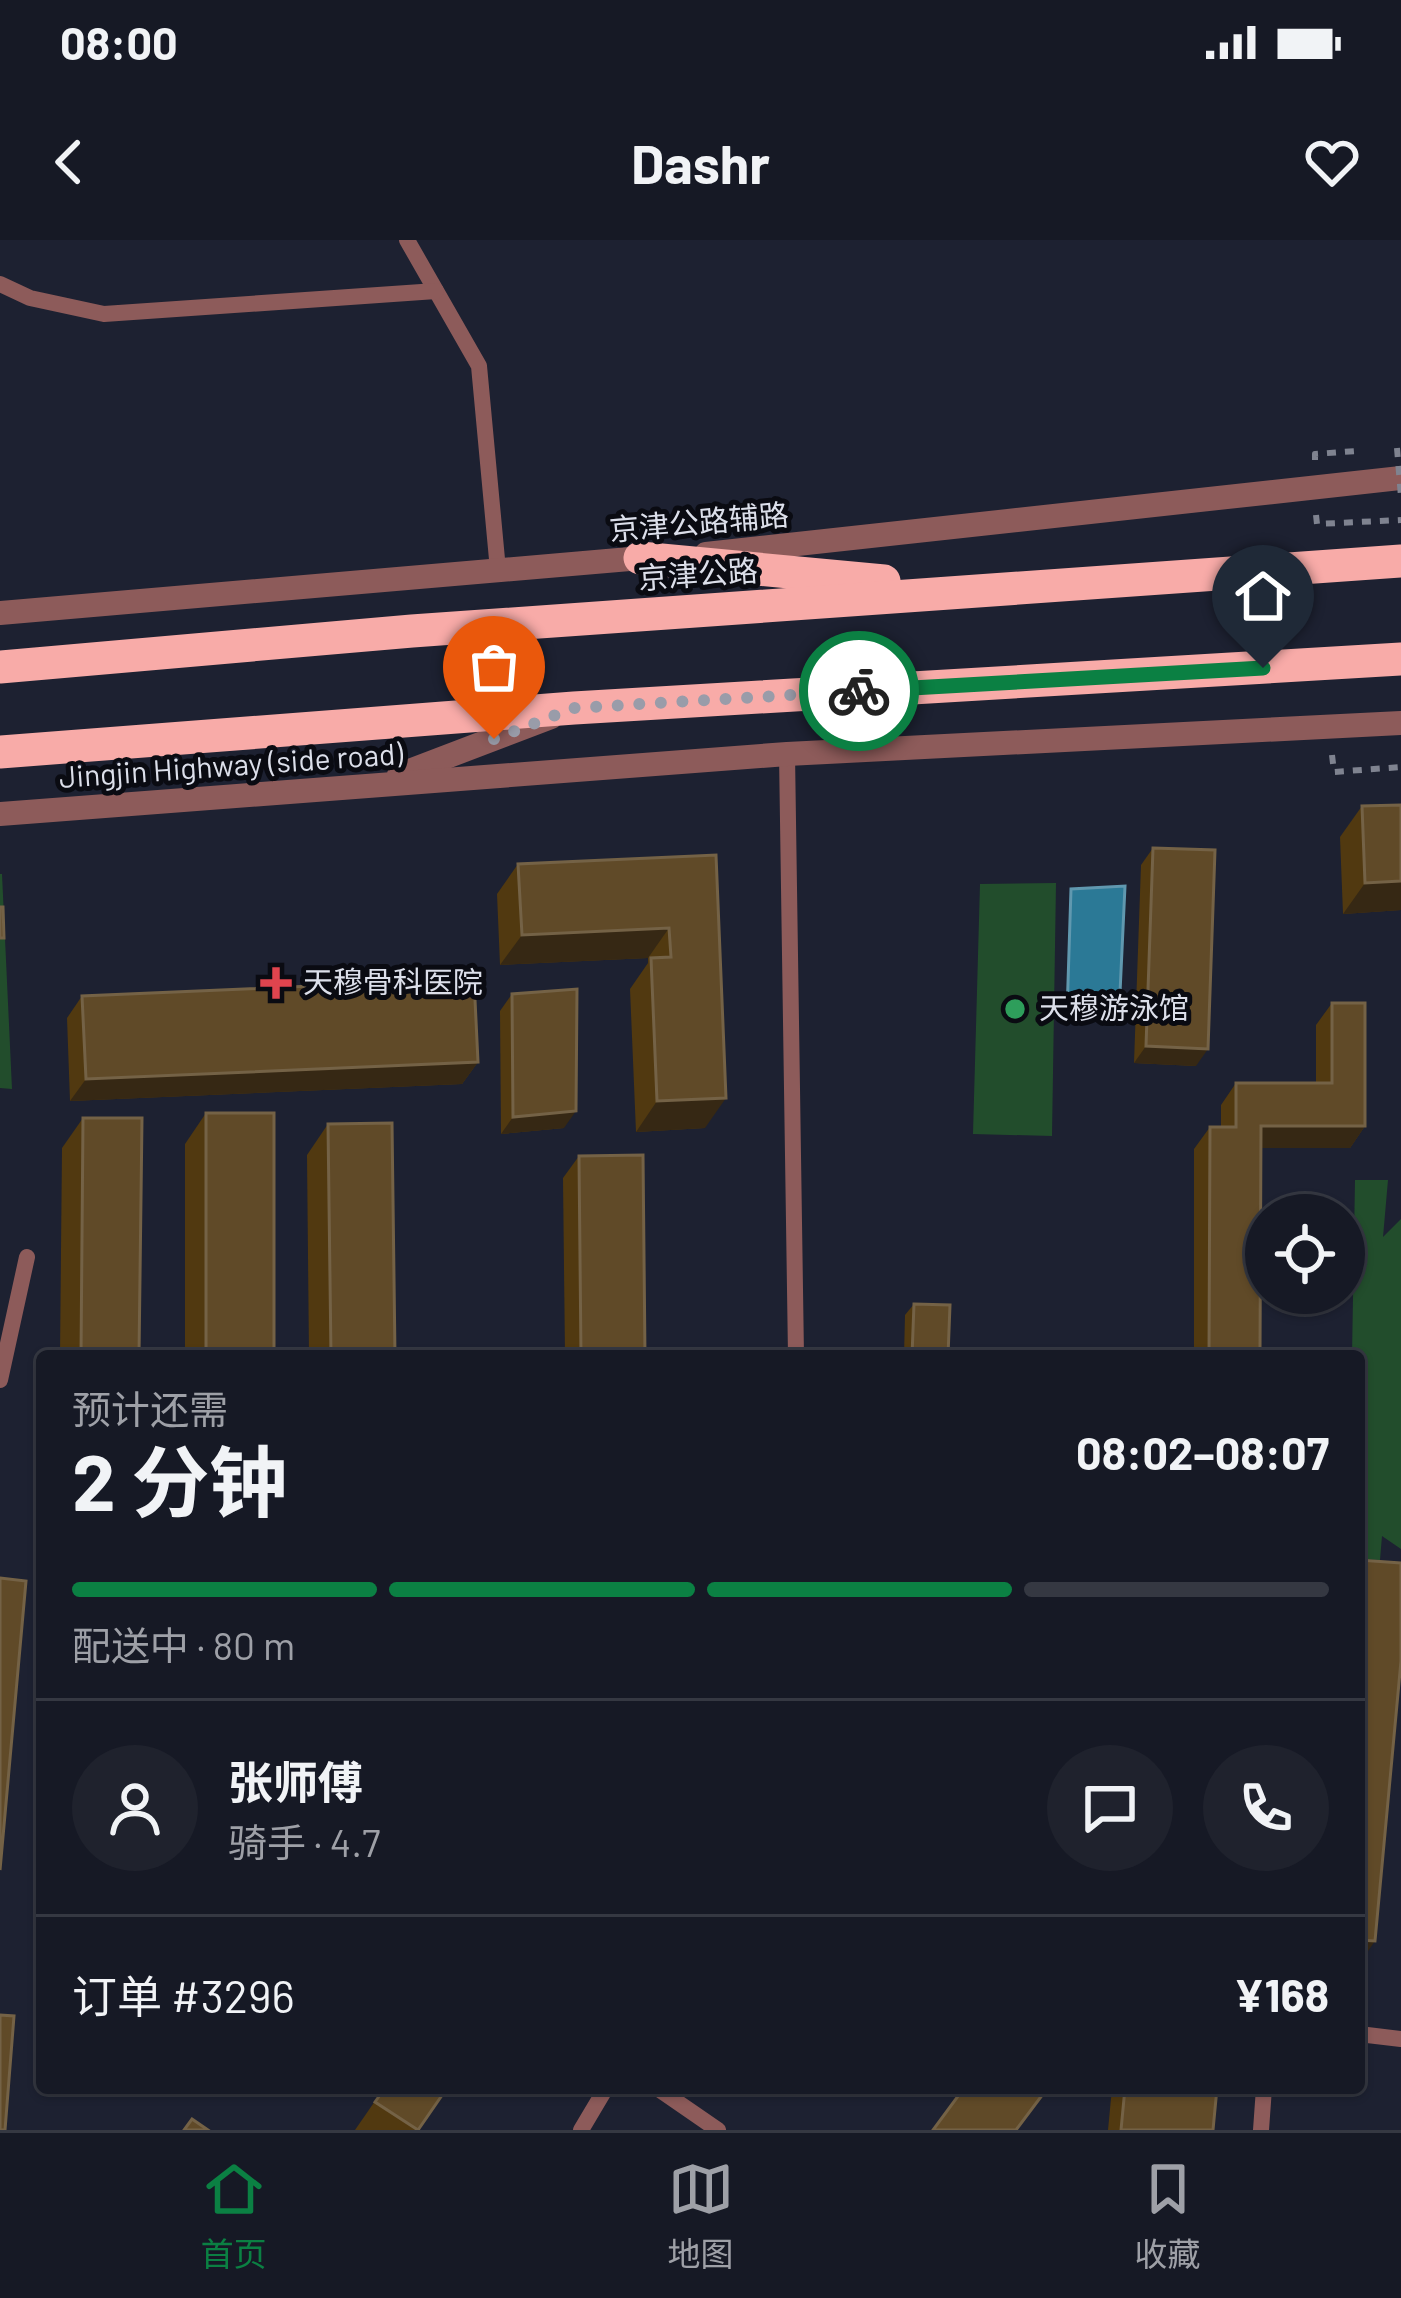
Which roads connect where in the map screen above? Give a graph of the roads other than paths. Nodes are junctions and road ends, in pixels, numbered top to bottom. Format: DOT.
graph roads {
  1 [pos="407,240"];
  2 [pos="0,284"];
  3 [pos="436,291"];
  4 [pos="1401,478"];
  5 [pos="640,558"];
  6 [pos="1401,561"];
  7 [pos="498,570"];
  8 [pos="982,590"];
  9 [pos="0,613"];
  10 [pos="1401,659"];
  11 [pos="0,667"];
  12 [pos="574,708"];
  13 [pos="1401,723"];
  14 [pos="0,752"];
  15 [pos="787,754"];
  16 [pos="374,785"];
  17 [pos="0,814"];
  18 [pos="27,1257"];
  19 [pos="796,1350"];
  20 [pos="0,1380"];
  21 [pos="1365,2035"];
  22 [pos="1401,2039"];
  23 [pos="602,2094"];
  24 [pos="666,2094"];
  25 [pos="1264,2094"];
  26 [pos="581,2130"];
  27 [pos="718,2130"];
  28 [pos="1261,2130"];
  1 -- 3 [label="lane"];
  2 -- 3 [label="lane"];
  3 -- 7 [label="lane"];
  4 -- 5 [label="street, 京津公路辅路"];
  5 -- 7 [label="street, 京津公路辅路"];
  5 -- 8 [label="highway"];
  6 -- 8 [label="highway, 京津公路"];
  7 -- 9 [label="street, 京津公路辅路"];
  8 -- 11 [label="highway, 京津公路"];
  10 -- 12 [label="highway"];
  12 -- 14 [label="highway"];
  12 -- 16 [label="street"];
  13 -- 15 [label="street, Jingjin Highway (side road)"];
  15 -- 16 [label="street, Jingjin Highway (side road)"];
  15 -- 19 [label="lane"];
  16 -- 17 [label="street, Jingjin Highway (side road)"];
  18 -- 20 [label="lane"];
  21 -- 22 [label="lane"];
  23 -- 26 [label="lane"];
  24 -- 27 [label="lane"];
  25 -- 28 [label="lane"];
}
